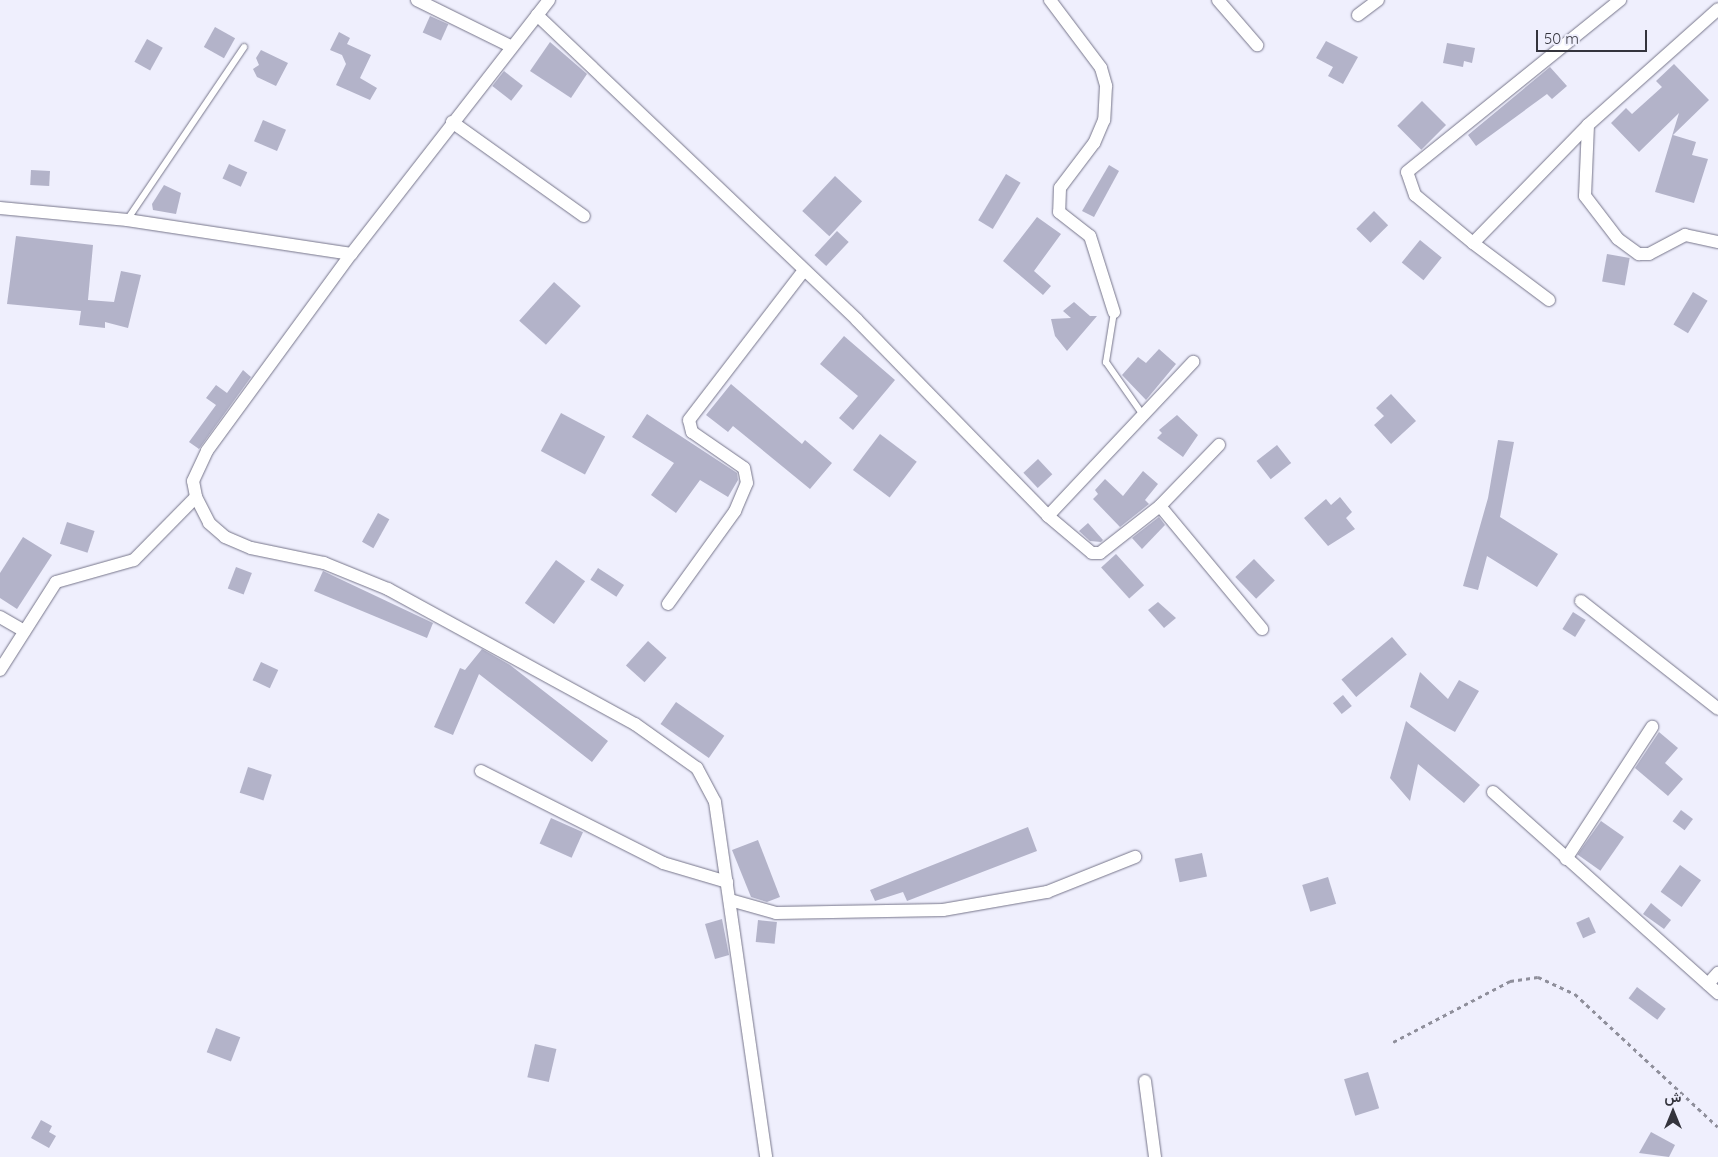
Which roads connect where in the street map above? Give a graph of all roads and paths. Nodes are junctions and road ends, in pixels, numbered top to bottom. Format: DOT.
graph roads {
  1 [pos="417,0"];
  2 [pos="549,0"];
  3 [pos="1050,0"];
  4 [pos="1218,0"];
  5 [pos="1378,0"];
  6 [pos="1620,0"];
  7 [pos="1718,9"];
  8 [pos="537,15"];
  9 [pos="1358,15"];
  10 [pos="1258,45"];
  11 [pos="244,47"];
  12 [pos="512,47"];
  13 [pos="452,122"];
  14 [pos="1588,125"];
  15 [pos="0,208"];
  16 [pos="584,216"];
  17 [pos="127,220"];
  18 [pos="1718,242"];
  19 [pos="1472,243"];
  20 [pos="351,254"];
  21 [pos="804,270"];
  22 [pos="1549,300"];
  23 [pos="1114,312"];
  24 [pos="1193,362"];
  25 [pos="1143,415"];
  26 [pos="1219,445"];
  27 [pos="196,497"];
  28 [pos="1160,506"];
  29 [pos="1048,516"];
  30 [pos="1581,600"];
  31 [pos="668,604"];
  32 [pos="0,616"];
  33 [pos="1262,628"];
  34 [pos="24,631"];
  35 [pos="0,670"];
  36 [pos="1718,709"];
  37 [pos="1652,727"];
  38 [pos="482,771"];
  39 [pos="1493,792"];
  40 [pos="1135,857"];
  41 [pos="1566,859"];
  42 [pos="727,882"];
  43 [pos="730,900"];
  44 [pos="1718,973"];
  45 [pos="1713,988"];
  46 [pos="1394,1042"];
  47 [pos="1145,1080"];
  48 [pos="1718,1127"];
  49 [pos="766,1157"];
  50 [pos="1155,1157"];
  1 -- 12 [label="street"];
  2 -- 8 [label="street"];
  3 -- 23 [label="street"];
  4 -- 10 [label="street"];
  5 -- 9 [label="street"];
  6 -- 19 [label="street"];
  7 -- 14 [label="street"];
  8 -- 12 [label="street"];
  8 -- 21 [label="street"];
  11 -- 17 [label="lane"];
  12 -- 13 [label="street"];
  13 -- 16 [label="street"];
  13 -- 20 [label="street"];
  14 -- 18 [label="street"];
  14 -- 19 [label="street"];
  15 -- 17 [label="street"];
  17 -- 20 [label="street"];
  19 -- 22 [label="street"];
  20 -- 27 [label="street"];
  21 -- 29 [label="street"];
  21 -- 31 [label="street"];
  23 -- 25 [label="lane"];
  24 -- 25 [label="street"];
  25 -- 29 [label="street"];
  26 -- 28 [label="street"];
  27 -- 34 [label="street"];
  27 -- 42 [label="street"];
  28 -- 29 [label="street"];
  28 -- 33 [label="street"];
  30 -- 36 [label="street"];
  32 -- 34 [label="street"];
  34 -- 35 [label="street"];
  37 -- 41 [label="street"];
  38 -- 42 [label="street"];
  39 -- 41 [label="street"];
  40 -- 43 [label="street"];
  41 -- 45 [label="street"];
  42 -- 43 [label="street"];
  43 -- 49 [label="street"];
  44 -- 45 [label="street"];
  46 -- 48 [label="path"];
  47 -- 50 [label="street"];
}
